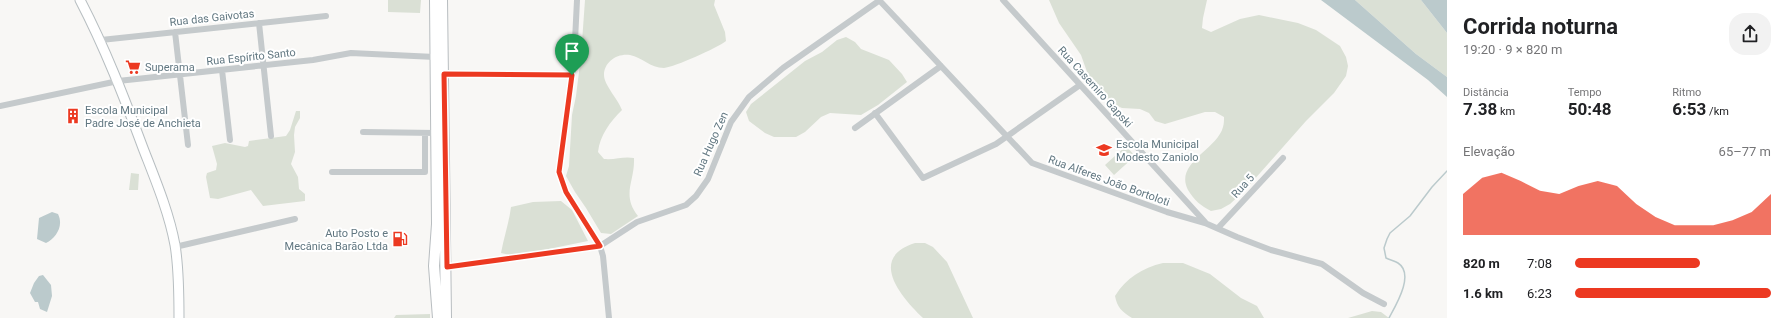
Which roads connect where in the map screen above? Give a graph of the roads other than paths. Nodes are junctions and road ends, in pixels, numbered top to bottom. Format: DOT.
graph roads {
  1 [pos="80,0"];
  2 [pos="434,0"];
  3 [pos="442,0"];
  4 [pos="577,0"];
  5 [pos="879,0"];
  6 [pos="1003,0"];
  7 [pos="326,16"];
  8 [pos="259,23"];
  9 [pos="175,32"];
  10 [pos="101,40"];
  11 [pos="435,57"];
  12 [pos="264,65"];
  13 [pos="940,66"];
  14 [pos="222,70"];
  15 [pos="180,74"];
  16 [pos="444,74"];
  17 [pos="572,75"];
  18 [pos="118,82"];
  19 [pos="1080,85"];
  20 [pos="0,106"];
  21 [pos="875,113"];
  22 [pos="855,128"];
  23 [pos="363,132"];
  24 [pos="425,133"];
  25 [pos="436,133"];
  26 [pos="271,136"];
  27 [pos="1006,137"];
  28 [pos="230,140"];
  29 [pos="188,145"];
  30 [pos="1283,158"];
  31 [pos="332,172"];
  32 [pos="295,218"];
  33 [pos="1205,223"];
  34 [pos="1218,228"];
  35 [pos="600,246"];
  36 [pos="175,247"];
  37 [pos="434,268"];
  38 [pos="447,269"];
  39 [pos="1384,304"];
  40 [pos="179,318"];
  41 [pos="438,318"];
  42 [pos="446,318"];
  43 [pos="609,318"];
  1 -- 10 [label="street"];
  2 -- 11 [label="main road"];
  3 -- 16 [label="main road"];
  4 -- 17 [label="street"];
  5 -- 13 [label="street, Rua Alferes João Bortoloti"];
  5 -- 35 [label="street, Rua Hugo Zen"];
  6 -- 19 [label="street, Rua Casemiro Gapski"];
  7 -- 8 [label="street, Rua das Gaivotas"];
  8 -- 9 [label="street, Rua das Gaivotas"];
  8 -- 12 [label="street"];
  9 -- 10 [label="street, Rua das Gaivotas"];
  9 -- 15 [label="street"];
  10 -- 18 [label="street"];
  11 -- 12 [label="street, Rua Espírito Santo"];
  11 -- 25 [label="main road"];
  12 -- 14 [label="street, Rua Espírito Santo"];
  12 -- 26 [label="street"];
  13 -- 21 [label="street"];
  13 -- 27 [label="street, Rua Alferes João Bortoloti"];
  14 -- 15 [label="street, Rua Espírito Santo"];
  14 -- 28 [label="street"];
  15 -- 18 [label="street, Rua Espírito Santo"];
  15 -- 29 [label="street"];
  16 -- 17 [label="street"];
  16 -- 38 [label="main road"];
  17 -- 35 [label="street"];
  18 -- 20 [label="street, Rua Espírito Santo"];
  18 -- 36 [label="street"];
  19 -- 27 [label="street"];
  19 -- 33 [label="street, Rua Casemiro Gapski"];
  21 -- 22 [label="street"];
  21 -- 27 [label="street"];
  23 -- 24 [label="street"];
  24 -- 25 [label="street"];
  24 -- 31 [label="street"];
  25 -- 37 [label="main road"];
  27 -- 33 [label="street, Rua Alferes João Bortoloti"];
  30 -- 34 [label="street, Rua 5"];
  32 -- 36 [label="street"];
  33 -- 34 [label="street, Rua Alferes João Bortoloti"];
  34 -- 39 [label="street, Rua Alferes João Bortoloti"];
  35 -- 38 [label="street, Rua Hugo Zen"];
  35 -- 43 [label="street"];
  36 -- 40 [label="street"];
  37 -- 38 [label="main road"];
  37 -- 41 [label="main road"];
  38 -- 42 [label="main road"];
}
